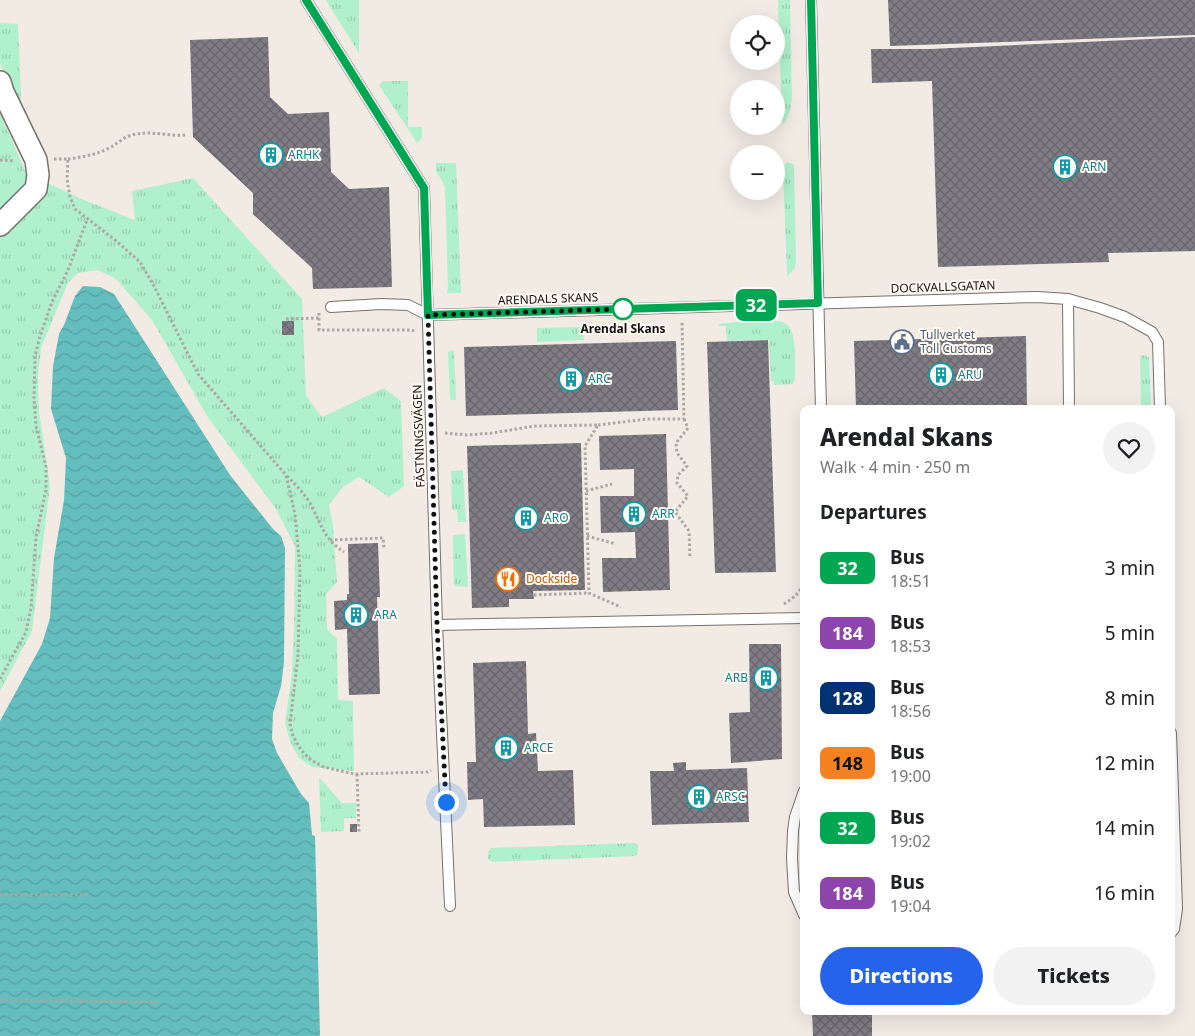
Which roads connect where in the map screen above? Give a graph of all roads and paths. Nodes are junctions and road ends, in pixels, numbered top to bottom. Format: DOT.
graph roads {
  1 [pos="306,0"];
  2 [pos="810,0"];
  3 [pos="0,82"];
  4 [pos="186,136"];
  5 [pos="68,159"];
  6 [pos="36,160"];
  7 [pos="88,220"];
  8 [pos="0,224"];
  9 [pos="1068,299"];
  10 [pos="818,303"];
  11 [pos="331,307"];
  12 [pos="319,310"];
  13 [pos="428,315"];
  14 [pos="319,318"];
  15 [pos="286,319"];
  16 [pos="678,320"];
  17 [pos="428,335"];
  18 [pos="821,405"];
  19 [pos="1069,405"];
  20 [pos="1160,405"];
  21 [pos="684,419"];
  22 [pos="598,424"];
  23 [pos="440,433"];
  24 [pos="286,476"];
  25 [pos="612,484"];
  26 [pos="586,491"];
  27 [pos="587,536"];
  28 [pos="329,540"];
  29 [pos="616,544"];
  30 [pos="384,548"];
  31 [pos="344,552"];
  32 [pos="690,557"];
  33 [pos="800,589"];
  34 [pos="589,594"];
  35 [pos="534,595"];
  36 [pos="776,605"];
  37 [pos="623,608"];
  38 [pos="800,618"];
  39 [pos="437,625"];
  40 [pos="0,679"];
  41 [pos="444,768"];
  42 [pos="357,774"];
  43 [pos="800,803"];
  44 [pos="359,833"];
  45 [pos="1175,850"];
  46 [pos="90,894"];
  47 [pos="0,895"];
  48 [pos="450,906"];
  49 [pos="800,906"];
  50 [pos="1175,922"];
  51 [pos="0,1000"];
  52 [pos="160,1002"];
  1 -- 13 [label="lane, FÄSTNINGSVÄGEN"];
  2 -- 10 [label="lane"];
  3 -- 6 [label="street"];
  4 -- 5 [label="path"];
  5 -- 6 [label="path"];
  5 -- 7 [label="path"];
  6 -- 8 [label="street"];
  7 -- 24 [label="path"];
  7 -- 40 [label="path"];
  9 -- 10 [label="lane, DOCKVALLSGATAN"];
  9 -- 19 [label="lane"];
  9 -- 20 [label="lane, DOCKVALLSGATAN"];
  10 -- 13 [label="lane, ARENDALS SKANS"];
  10 -- 18 [label="lane"];
  11 -- 13 [label="lane"];
  12 -- 14 [label="path"];
  13 -- 17 [label="lane, FÄSTNINGSVÄGEN"];
  14 -- 15 [label="path"];
  14 -- 17 [label="path"];
  16 -- 21 [label="path"];
  17 -- 39 [label="lane, FÄSTNINGSVÄGEN"];
  21 -- 22 [label="path"];
  21 -- 32 [label="path"];
  22 -- 23 [label="path"];
  22 -- 26 [label="path"];
  24 -- 28 [label="path"];
  24 -- 42 [label="path"];
  25 -- 26 [label="path"];
  26 -- 27 [label="path"];
  27 -- 29 [label="path"];
  27 -- 34 [label="path"];
  28 -- 30 [label="path"];
  28 -- 31 [label="path"];
  33 -- 36 [label="path"];
  34 -- 35 [label="path"];
  34 -- 37 [label="path"];
  38 -- 39 [label="lane"];
  39 -- 41 [label="lane, FÄSTNINGSVÄGEN"];
  41 -- 42 [label="path"];
  41 -- 48 [label="lane, FÄSTNINGSVÄGEN"];
  42 -- 44 [label="path"];
  43 -- 49 [label="lane"];
  45 -- 50 [label="lane"];
  46 -- 47 [label="path"];
  51 -- 52 [label="path"];
}
